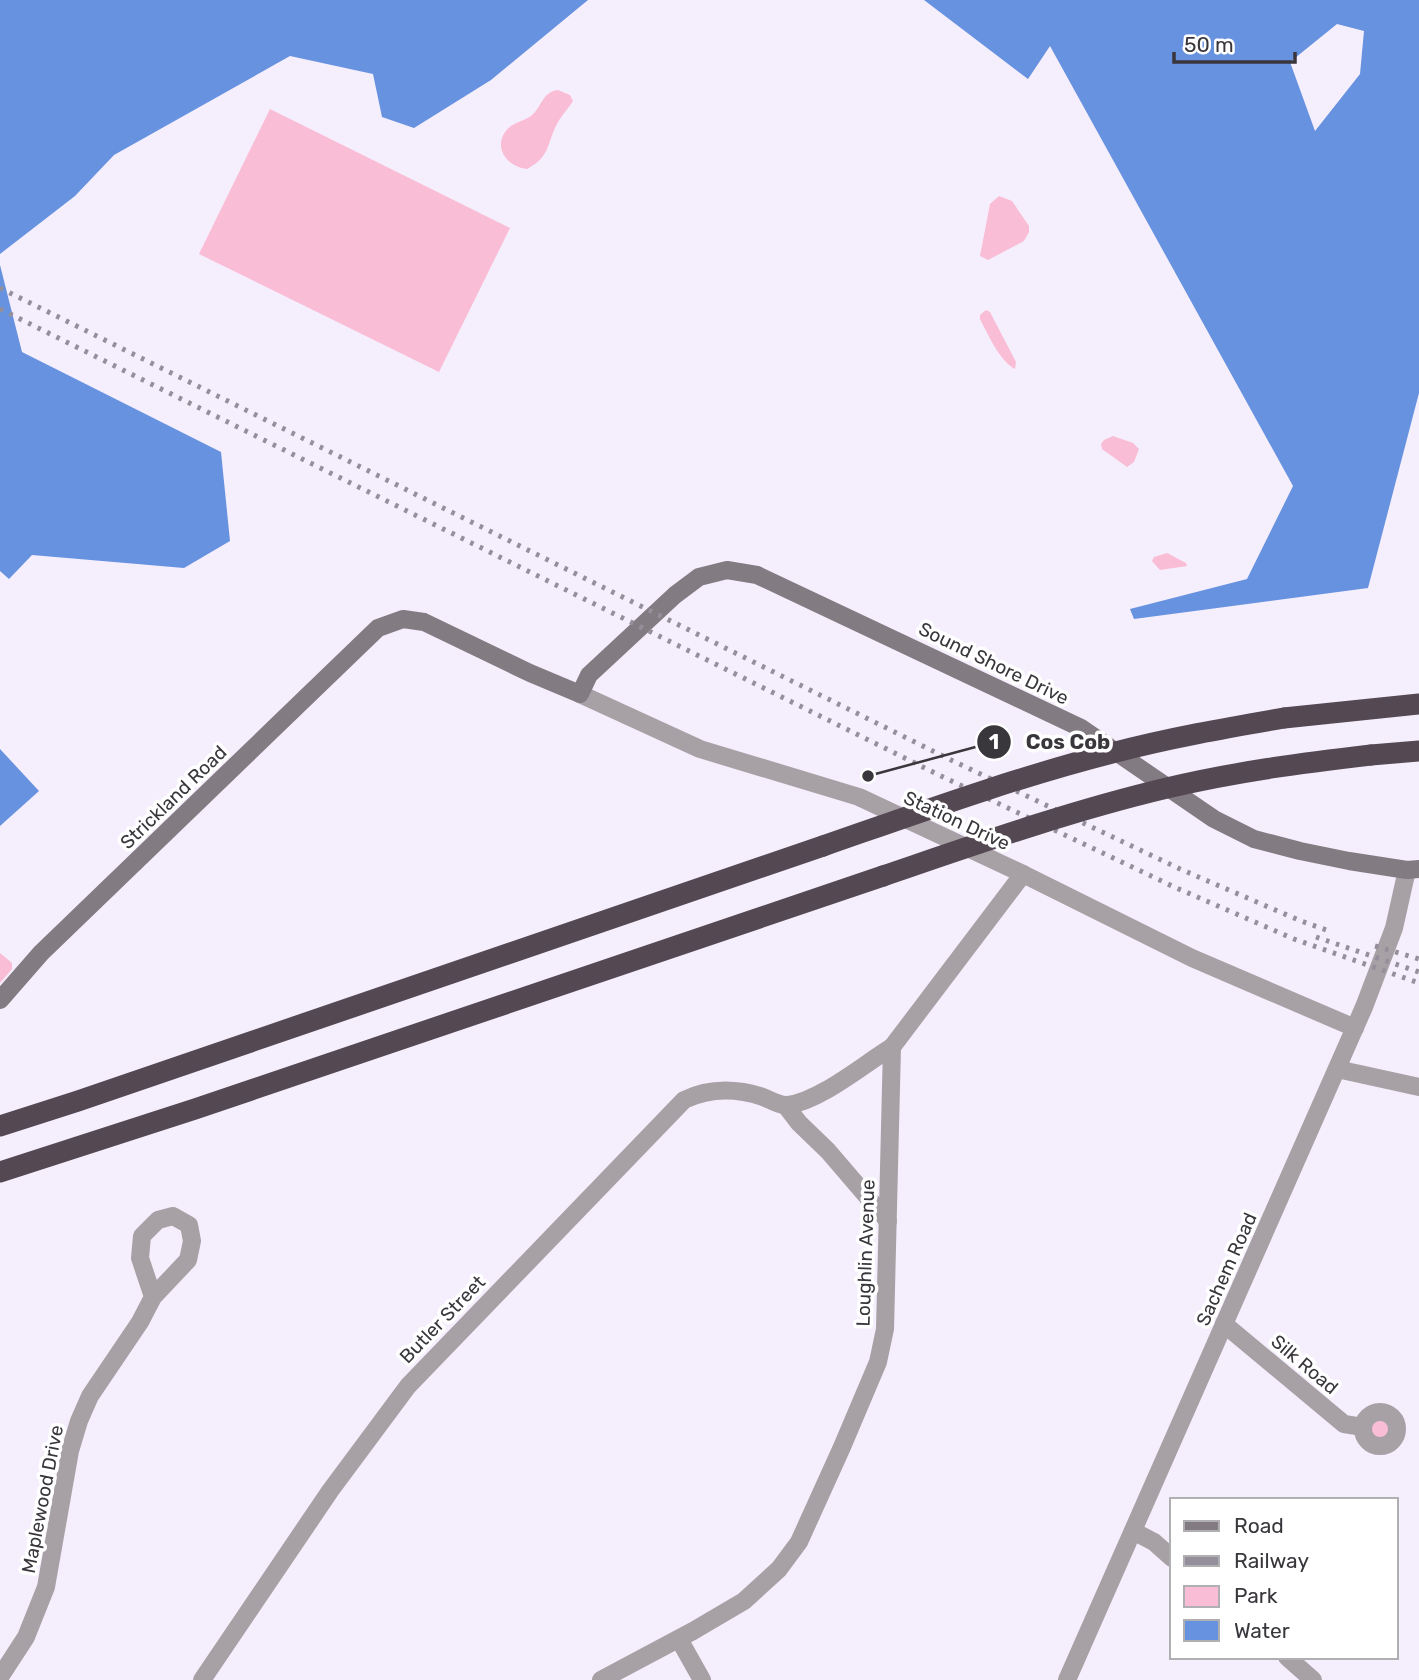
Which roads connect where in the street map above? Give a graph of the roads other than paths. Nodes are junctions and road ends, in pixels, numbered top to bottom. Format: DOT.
graph roads {
  1 [pos="378,628"];
  2 [pos="580,694"];
  3 [pos="1419,698"];
  4 [pos="1419,704"];
  5 [pos="1342,711"];
  6 [pos="1419,751"];
  7 [pos="1371,755"];
  8 [pos="1419,758"];
  9 [pos="1413,869"];
  10 [pos="1023,874"];
  11 [pos="0,1000"];
  12 [pos="1355,1028"];
  13 [pos="892,1047"];
  14 [pos="1337,1069"];
  15 [pos="1419,1087"];
  16 [pos="786,1106"];
  17 [pos="0,1126"];
  18 [pos="0,1172"];
  19 [pos="888,1221"];
  20 [pos="153,1297"];
  21 [pos="1224,1324"];
  22 [pos="1363,1427"];
  23 [pos="1133,1531"];
  24 [pos="1170,1556"];
  25 [pos="679,1639"];
  26 [pos="1289,1659"];
  27 [pos="0,1677"];
  28 [pos="202,1680"];
  29 [pos="601,1680"];
  30 [pos="702,1680"];
  31 [pos="1067,1680"];
  32 [pos="1313,1680"];
  1 -- 2 [label="main road, Station Drive"];
  1 -- 11 [label="main road, Strickland Road"];
  2 -- 9 [label="main road, Sound Shore Drive"];
  2 -- 10 [label="street, Station Drive"];
  3 -- 5 [label="highway"];
  4 -- 5 [label="highway"];
  5 -- 17 [label="highway, bridge"];
  6 -- 7 [label="highway"];
  7 -- 8 [label="highway"];
  7 -- 18 [label="highway, bridge"];
  9 -- 12 [label="street, Sachem Road"];
  10 -- 12 [label="street, Station Drive"];
  10 -- 13 [label="street"];
  12 -- 14 [label="street, Sachem Road"];
  13 -- 16 [label="street"];
  13 -- 19 [label="street, Loughlin Avenue"];
  14 -- 15 [label="street"];
  14 -- 21 [label="street, Sachem Road"];
  16 -- 19 [label="street"];
  16 -- 28 [label="street, Butler Street"];
  19 -- 25 [label="street, Loughlin Avenue"];
  20 -- 27 [label="street, Maplewood Drive"];
  21 -- 22 [label="street, Silk Road"];
  21 -- 23 [label="street, Sachem Road"];
  23 -- 24 [label="street"];
  23 -- 31 [label="street, Sachem Road"];
  25 -- 29 [label="street, Loughlin Avenue"];
  25 -- 30 [label="street"];
  26 -- 32 [label="street"];
}
